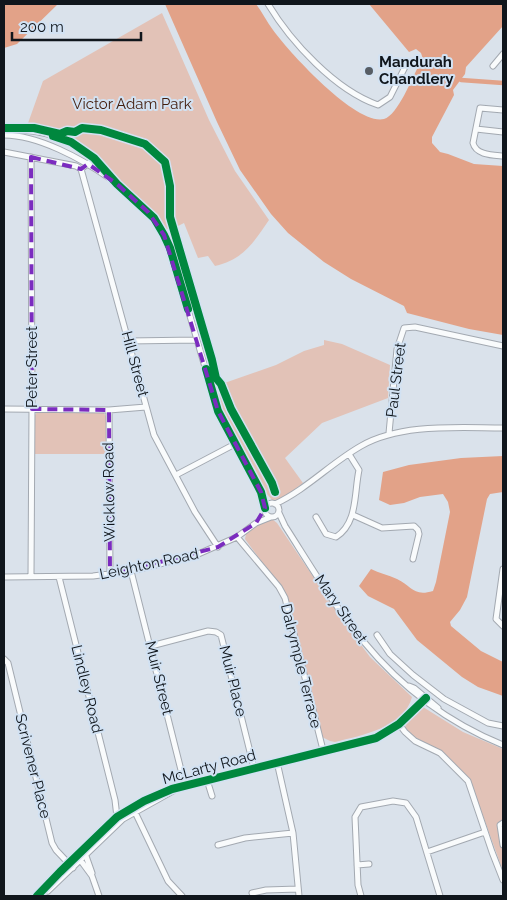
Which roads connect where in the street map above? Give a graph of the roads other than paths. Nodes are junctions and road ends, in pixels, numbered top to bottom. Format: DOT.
graph roads {
  1 [pos="268,4"];
  2 [pos="503,54"];
  3 [pos="407,63"];
  4 [pos="493,66"];
  5 [pos="503,110"];
  6 [pos="476,129"];
  7 [pos="4,130"];
  8 [pos="503,132"];
  9 [pos="4,135"];
  10 [pos="4,152"];
  11 [pos="503,156"];
  12 [pos="31,157"];
  13 [pos="94,158"];
  14 [pos="88,164"];
  15 [pos="81,169"];
  16 [pos="117,184"];
  17 [pos="128,340"];
  18 [pos="198,340"];
  19 [pos="503,346"];
  20 [pos="146,407"];
  21 [pos="4,409"];
  22 [pos="32,409"];
  23 [pos="109,410"];
  24 [pos="503,428"];
  25 [pos="389,433"];
  26 [pos="235,444"];
  27 [pos="348,454"];
  28 [pos="176,475"];
  29 [pos="261,492"];
  30 [pos="292,495"];
  31 [pos="274,503"];
  32 [pos="265,509"];
  33 [pos="279,511"];
  34 [pos="353,515"];
  35 [pos="272,517"];
  36 [pos="316,517"];
  37 [pos="256,522"];
  38 [pos="285,526"];
  39 [pos="238,537"];
  40 [pos="218,547"];
  41 [pos="413,559"];
  42 [pos="503,569"];
  43 [pos="131,571"];
  44 [pos="110,575"];
  45 [pos="31,576"];
  46 [pos="4,577"];
  47 [pos="60,577"];
  48 [pos="503,626"];
  49 [pos="377,634"];
  50 [pos="151,646"];
  51 [pos="4,659"];
  52 [pos="420,695"];
  53 [pos="425,699"];
  54 [pos="413,710"];
  55 [pos="399,724"];
  56 [pos="503,726"];
  57 [pos="503,745"];
  58 [pos="322,750"];
  59 [pos="277,762"];
  60 [pos="254,768"];
  61 [pos="207,780"];
  62 [pos="185,786"];
  63 [pos="212,796"];
  64 [pos="134,810"];
  65 [pos="121,816"];
  66 [pos="503,823"];
  67 [pos="485,832"];
  68 [pos="293,833"];
  69 [pos="503,844"];
  70 [pos="218,845"];
  71 [pos="427,852"];
  72 [pos="79,853"];
  73 [pos="83,859"];
  74 [pos="68,863"];
  75 [pos="370,864"];
  76 [pos="357,865"];
  77 [pos="73,868"];
  78 [pos="503,880"];
  79 [pos="298,889"];
  80 [pos="252,893"];
  81 [pos="37,896"];
  82 [pos="42,896"];
  83 [pos="100,896"];
  84 [pos="182,896"];
  85 [pos="299,896"];
  86 [pos="361,896"];
  87 [pos="440,896"];
  1 -- 3 [label="street"];
  2 -- 4 [label="street"];
  5 -- 6 [label="street"];
  6 -- 8 [label="street"];
  6 -- 11 [label="street"];
  7 -- 13 [label="street, Mary Street"];
  9 -- 14 [label="street, Mary Street"];
  10 -- 12 [label="street"];
  12 -- 15 [label="street"];
  12 -- 22 [label="street, Peter Street"];
  13 -- 14 [label="street"];
  13 -- 16 [label="street, Mary Street"];
  14 -- 15 [label="street"];
  14 -- 16 [label="street, Mary Street"];
  15 -- 17 [label="street, Hill Street"];
  16 -- 18 [label="street, Mary Street"];
  17 -- 18 [label="street"];
  17 -- 20 [label="street, Hill Street"];
  18 -- 26 [label="street, Mary Street"];
  19 -- 25 [label="street, Paul Street"];
  20 -- 23 [label="street"];
  20 -- 28 [label="street, Hill Street"];
  21 -- 22 [label="street"];
  22 -- 23 [label="street"];
  22 -- 45 [label="street, Peter Street"];
  23 -- 44 [label="street, Wicklow Road"];
  24 -- 25 [label="street"];
  25 -- 27 [label="street"];
  26 -- 28 [label="street"];
  26 -- 29 [label="street, Mary Street"];
  27 -- 30 [label="street"];
  27 -- 34 [label="street"];
  28 -- 40 [label="street, Hill Street"];
  29 -- 31 [label="street, Mary Street"];
  29 -- 32 [label="street, Mary Street"];
  30 -- 31 [label="street"];
  30 -- 33 [label="street"];
  31 -- 32 [label="street"];
  31 -- 33 [label="street, Mary Street"];
  32 -- 35 [label="street, Mary Street"];
  32 -- 37 [label="street, Leighton Road"];
  33 -- 35 [label="street"];
  33 -- 38 [label="street, Mary Street"];
  34 -- 36 [label="street"];
  34 -- 41 [label="street"];
  35 -- 37 [label="street, Leighton Road"];
  35 -- 38 [label="street, Mary Street"];
  37 -- 39 [label="street, Leighton Road"];
  38 -- 52 [label="street, Mary Street"];
  39 -- 40 [label="street, Leighton Road"];
  39 -- 58 [label="street, Dalrymple Terrace"];
  40 -- 43 [label="street, Leighton Road"];
  42 -- 48 [label="street"];
  43 -- 44 [label="street, Leighton Road"];
  43 -- 50 [label="street, Muir Street"];
  44 -- 47 [label="street, Leighton Road"];
  45 -- 46 [label="street, Leighton Road"];
  45 -- 47 [label="street, Leighton Road"];
  47 -- 65 [label="street, Lindley Road"];
  49 -- 56 [label="street"];
  50 -- 60 [label="street, Muir Place"];
  50 -- 62 [label="street, Muir Street"];
  51 -- 74 [label="street, Scrivener Place"];
  52 -- 53 [label="street, Mary Street"];
  52 -- 54 [label="street, McLarty Road"];
  53 -- 54 [label="street, McLarty Road"];
  53 -- 57 [label="street, Mary Street"];
  54 -- 55 [label="street, McLarty Road"];
  55 -- 58 [label="street, McLarty Road"];
  55 -- 67 [label="street"];
  58 -- 59 [label="street, McLarty Road"];
  59 -- 60 [label="street, McLarty Road"];
  59 -- 68 [label="street"];
  60 -- 61 [label="street, McLarty Road"];
  61 -- 62 [label="street, McLarty Road"];
  61 -- 63 [label="street, McLarty Road"];
  62 -- 64 [label="street, McLarty Road"];
  64 -- 65 [label="street, McLarty Road"];
  64 -- 84 [label="street"];
  65 -- 72 [label="street, McLarty Road"];
  65 -- 73 [label="street, McLarty Road"];
  66 -- 69 [label="street"];
  67 -- 71 [label="street"];
  67 -- 78 [label="street"];
  68 -- 70 [label="street"];
  68 -- 79 [label="street"];
  71 -- 76 [label="street"];
  71 -- 87 [label="street"];
  72 -- 73 [label="street"];
  72 -- 74 [label="street, McLarty Road"];
  73 -- 77 [label="street, McLarty Road"];
  73 -- 83 [label="street"];
  74 -- 77 [label="street, Scrivener Place"];
  74 -- 81 [label="street, McLarty Road"];
  75 -- 76 [label="street"];
  76 -- 86 [label="street"];
  77 -- 82 [label="street, McLarty Road"];
  79 -- 80 [label="street"];
  79 -- 85 [label="street"];
}
